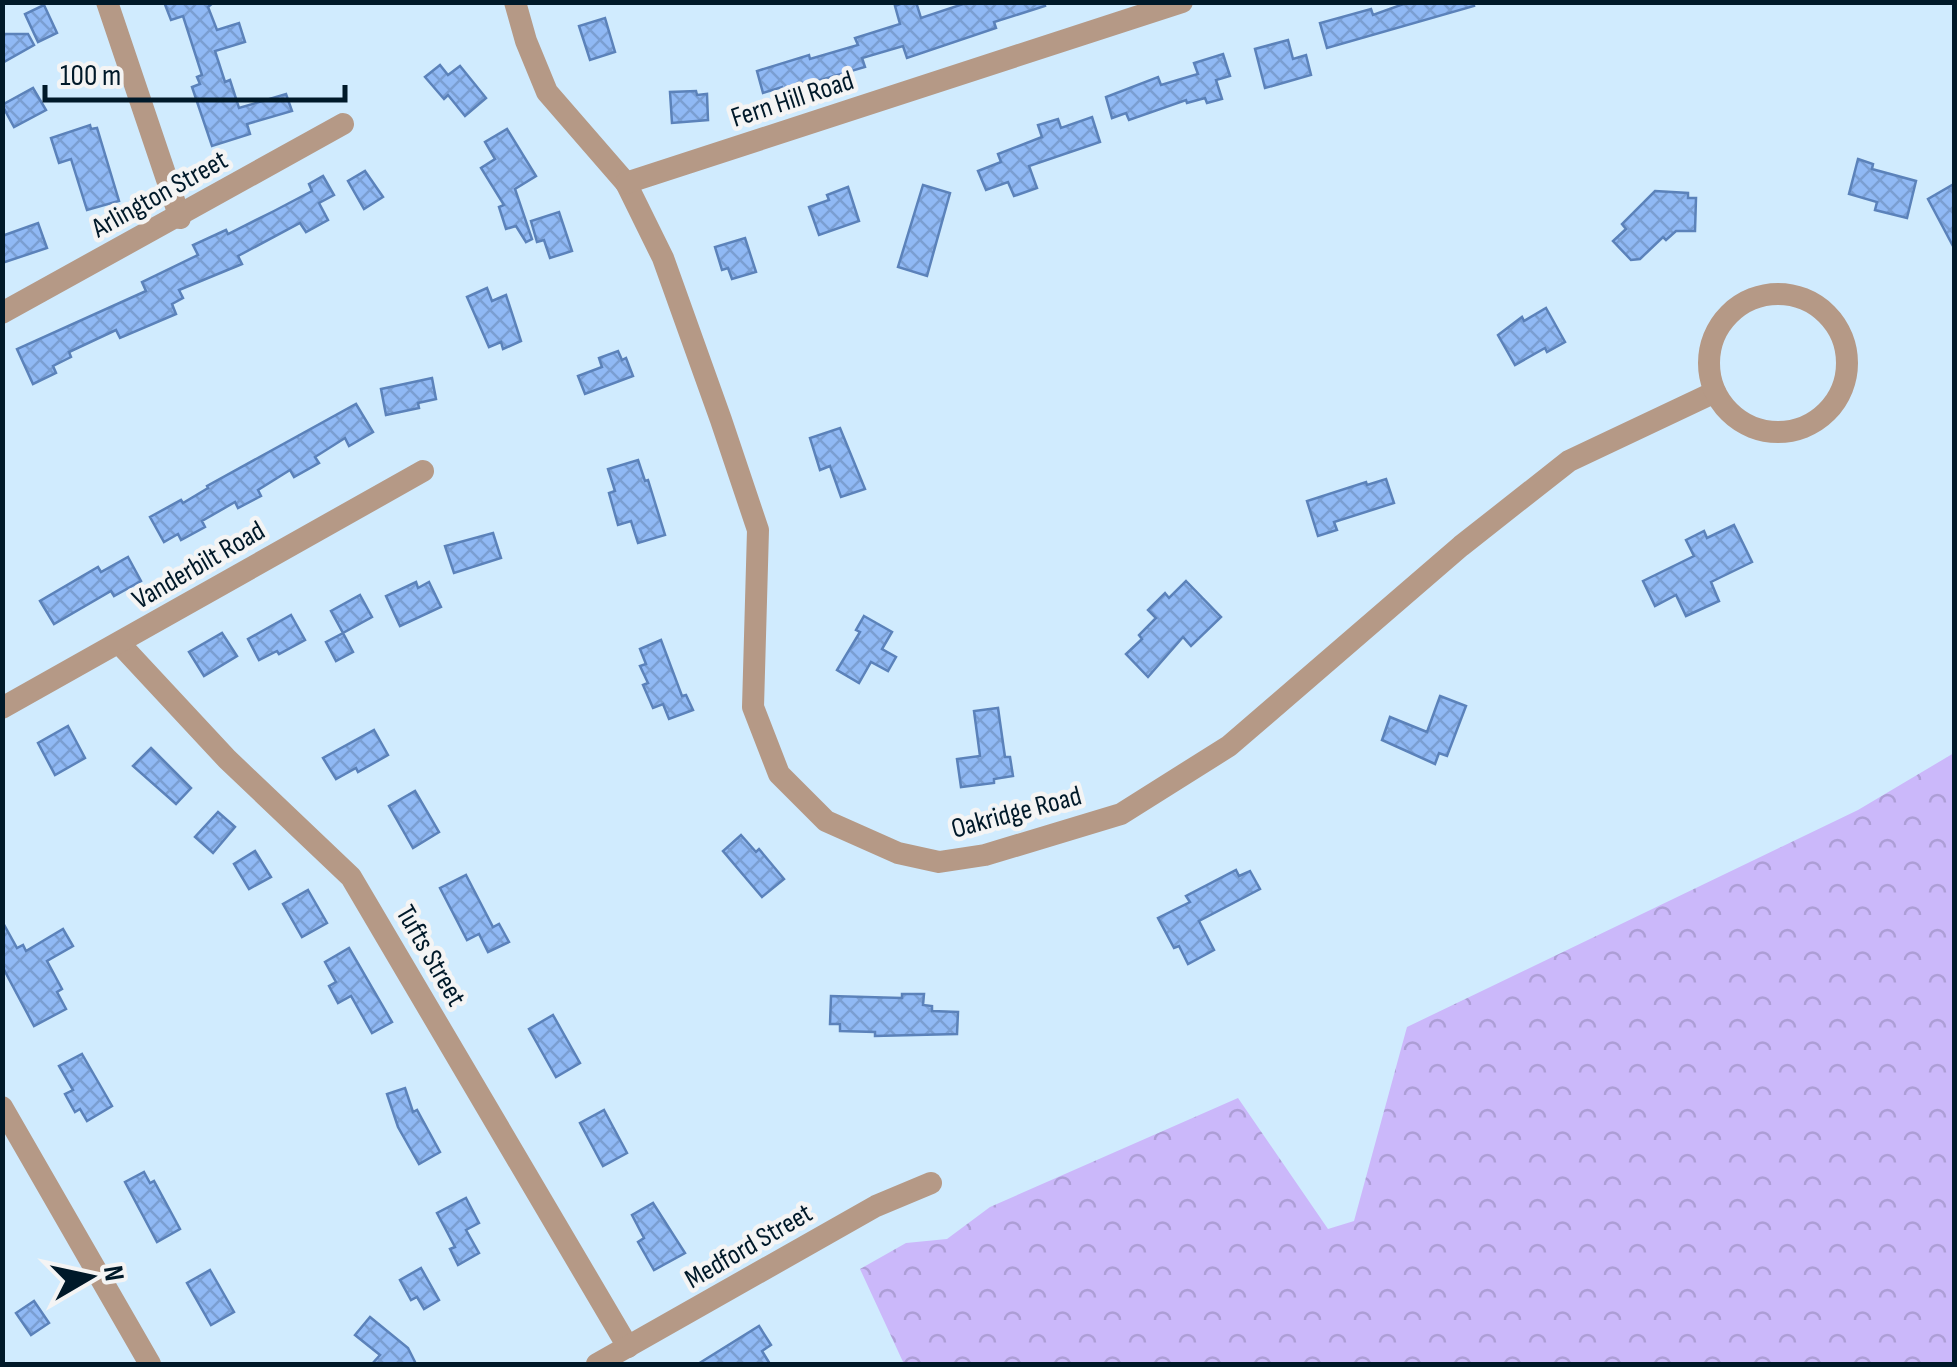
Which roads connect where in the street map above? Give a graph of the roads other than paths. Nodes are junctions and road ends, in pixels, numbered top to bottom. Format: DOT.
graph roads {
  1 [pos="107,2"];
  2 [pos="515,2"];
  3 [pos="1182,2"];
  4 [pos="343,124"];
  5 [pos="626,184"];
  6 [pos="180,218"];
  7 [pos="2,313"];
  8 [pos="1716,392"];
  9 [pos="423,470"];
  10 [pos="119,643"];
  11 [pos="2,708"];
  12 [pos="2,1107"];
  13 [pos="931,1183"];
  14 [pos="628,1348"];
  15 [pos="150,1364"];
  16 [pos="597,1364"];
  1 -- 6 [label="street"];
  2 -- 5 [label="street"];
  3 -- 5 [label="street, Fern Hill Road"];
  4 -- 6 [label="street, Arlington Street"];
  5 -- 8 [label="street, Oakridge Road"];
  6 -- 7 [label="street, Arlington Street"];
  8 -- 8 [label="street"];
  9 -- 10 [label="street, Vanderbilt Road"];
  10 -- 11 [label="street, Vanderbilt Road"];
  10 -- 14 [label="street, Tufts Street"];
  12 -- 15 [label="street"];
  13 -- 14 [label="street, Medford Street"];
  14 -- 16 [label="street, Medford Street"];
}
